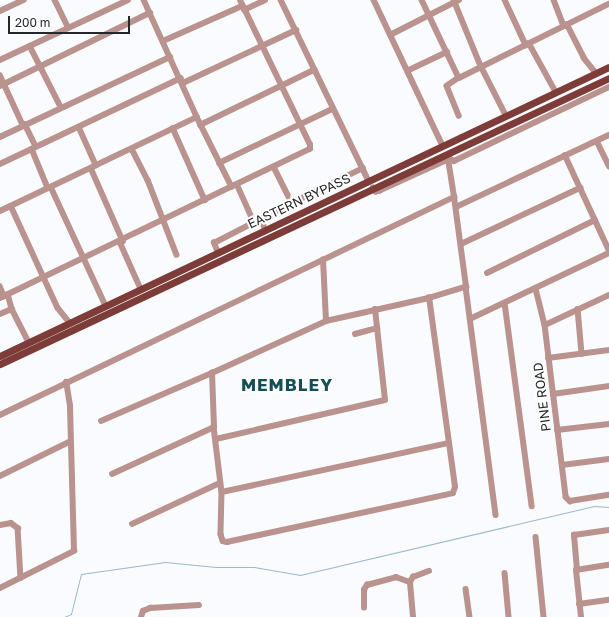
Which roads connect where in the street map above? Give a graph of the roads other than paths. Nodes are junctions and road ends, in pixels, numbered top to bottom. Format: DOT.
graph roads {
  1 [pos="24,0"];
  2 [pos="55,0"];
  3 [pos="128,0"];
  4 [pos="145,0"];
  5 [pos="265,0"];
  6 [pos="281,0"];
  7 [pos="374,0"];
  8 [pos="422,0"];
  9 [pos="504,0"];
  10 [pos="554,0"];
  11 [pos="456,1"];
  12 [pos="13,2"];
  13 [pos="607,3"];
  14 [pos="242,5"];
  15 [pos="0,12"];
  16 [pos="150,13"];
  17 [pos="429,14"];
  18 [pos="566,25"];
  19 [pos="68,27"];
  20 [pos="296,30"];
  21 [pos="392,34"];
  22 [pos="163,40"];
  23 [pos="528,44"];
  24 [pos="30,46"];
  25 [pos="263,46"];
  26 [pos="447,52"];
  27 [pos="170,57"];
  28 [pos="0,60"];
  29 [pos="481,66"];
  30 [pos="41,67"];
  31 [pos="609,67"];
  32 [pos="314,70"];
  33 [pos="409,70"];
  34 [pos="596,73"];
  35 [pos="0,75"];
  36 [pos="459,78"];
  37 [pos="182,81"];
  38 [pos="608,82"];
  39 [pos="2,85"];
  40 [pos="281,85"];
  41 [pos="556,92"];
  42 [pos="61,107"];
  43 [pos="332,109"];
  44 [pos="506,115"];
  45 [pos="459,116"];
  46 [pos="197,117"];
  47 [pos="24,125"];
  48 [pos="200,125"];
  49 [pos="300,125"];
  50 [pos="79,127"];
  51 [pos="173,128"];
  52 [pos="502,128"];
  53 [pos="609,135"];
  54 [pos="0,137"];
  55 [pos="505,137"];
  56 [pos="597,141"];
  57 [pos="443,146"];
  58 [pos="34,148"];
  59 [pos="132,149"];
  60 [pos="565,155"];
  61 [pos="448,157"];
  62 [pos="418,158"];
  63 [pos="219,163"];
  64 [pos="0,164"];
  65 [pos="94,166"];
  66 [pos="422,166"];
  67 [pos="609,166"];
  68 [pos="274,167"];
  69 [pos="363,168"];
  70 [pos="369,181"];
  71 [pos="235,185"];
  72 [pos="49,187"];
  73 [pos="373,188"];
  74 [pos="580,188"];
  75 [pos="454,197"];
  76 [pos="206,200"];
  77 [pos="292,203"];
  78 [pos="11,206"];
  79 [pos="456,207"];
  80 [pos="0,211"];
  81 [pos="260,219"];
  82 [pos="595,220"];
  83 [pos="163,221"];
  84 [pos="254,222"];
  85 [pos="266,230"];
  86 [pos="121,241"];
  87 [pos="461,244"];
  88 [pos="609,251"];
  89 [pos="218,253"];
  90 [pos="177,255"];
  91 [pos="84,258"];
  92 [pos="323,260"];
  93 [pos="487,273"];
  94 [pos="44,277"];
  95 [pos="0,286"];
  96 [pos="466,287"];
  97 [pos="141,289"];
  98 [pos="536,289"];
  99 [pos="609,295"];
  100 [pos="4,296"];
  101 [pos="429,298"];
  102 [pos="505,303"];
  103 [pos="106,306"];
  104 [pos="12,309"];
  105 [pos="578,309"];
  106 [pos="375,310"];
  107 [pos="0,314"];
  108 [pos="472,318"];
  109 [pos="326,321"];
  110 [pos="70,323"];
  111 [pos="544,325"];
  112 [pos="377,328"];
  113 [pos="355,334"];
  114 [pos="29,342"];
  115 [pos="609,350"];
  116 [pos="582,354"];
  117 [pos="0,356"];
  118 [pos="548,358"];
  119 [pos="0,364"];
  120 [pos="212,373"];
  121 [pos="66,382"];
  122 [pos="609,386"];
  123 [pos="553,394"];
  124 [pos="0,415"];
  125 [pos="101,421"];
  126 [pos="609,424"];
  127 [pos="214,427"];
  128 [pos="557,430"];
  129 [pos="216,439"];
  130 [pos="69,442"];
  131 [pos="449,443"];
  132 [pos="609,459"];
  133 [pos="562,465"];
  134 [pos="112,474"];
  135 [pos="0,476"];
  136 [pos="220,483"];
  137 [pos="222,492"];
  138 [pos="609,495"];
  139 [pos="532,506"];
  140 [pos="496,515"];
  141 [pos="132,524"];
  142 [pos="0,525"];
  143 [pos="609,530"];
  144 [pos="536,537"];
  145 [pos="609,565"];
  146 [pos="577,570"];
  147 [pos="429,571"];
  148 [pos="505,573"];
  149 [pos="21,578"];
  150 [pos="410,582"];
  151 [pos="0,588"];
  152 [pos="466,589"];
  153 [pos="609,600"];
  154 [pos="579,604"];
  155 [pos="199,605"];
  156 [pos="364,608"];
  157 [pos="141,617"];
  158 [pos="413,617"];
  159 [pos="470,617"];
  160 [pos="509,617"];
  161 [pos="544,617"];
  162 [pos="581,617"];
  1 -- 12 [label="street"];
  2 -- 19 [label="street"];
  3 -- 19 [label="street"];
  4 -- 16 [label="street"];
  5 -- 14 [label="street"];
  6 -- 20 [label="street"];
  7 -- 21 [label="street"];
  8 -- 17 [label="street"];
  9 -- 23 [label="street"];
  10 -- 18 [label="street"];
  11 -- 17 [label="street"];
  11 -- 29 [label="street"];
  12 -- 15 [label="street"];
  13 -- 18 [label="street"];
  14 -- 22 [label="street"];
  14 -- 25 [label="street"];
  16 -- 22 [label="street"];
  16 -- 30 [label="street"];
  17 -- 21 [label="street"];
  17 -- 26 [label="street"];
  18 -- 23 [label="street"];
  18 -- 34 [label="street"];
  19 -- 24 [label="street"];
  20 -- 25 [label="street"];
  20 -- 32 [label="street"];
  21 -- 33 [label="street"];
  22 -- 27 [label="street"];
  23 -- 29 [label="street"];
  23 -- 41 [label="street"];
  24 -- 28 [label="street"];
  24 -- 30 [label="street"];
  25 -- 37 [label="street"];
  25 -- 40 [label="street"];
  26 -- 33 [label="street"];
  26 -- 36 [label="street"];
  27 -- 37 [label="street"];
  27 -- 42 [label="street"];
  29 -- 36 [label="street"];
  29 -- 44 [label="street"];
  30 -- 39 [label="street"];
  30 -- 42 [label="street"];
  31 -- 34 [label="main road, EASTERN BYPASS"];
  32 -- 40 [label="street"];
  32 -- 43 [label="street"];
  33 -- 57 [label="street"];
  34 -- 41 [label="main road, EASTERN BYPASS"];
  35 -- 39 [label="street"];
  36 -- 45 [label="street"];
  37 -- 46 [label="street"];
  37 -- 50 [label="street"];
  38 -- 52 [label="main road, EASTERN BYPASS"];
  38 -- 55 [label="street"];
  39 -- 47 [label="street"];
  40 -- 48 [label="street"];
  40 -- 49 [label="street"];
  41 -- 44 [label="main road, EASTERN BYPASS"];
  42 -- 47 [label="street"];
  43 -- 49 [label="street"];
  43 -- 69 [label="street"];
  44 -- 57 [label="main road, EASTERN BYPASS"];
  46 -- 48 [label="street"];
  46 -- 51 [label="street"];
  47 -- 54 [label="street"];
  47 -- 58 [label="street"];
  48 -- 63 [label="street"];
  49 -- 63 [label="street"];
  49 -- 68 [label="street"];
  50 -- 58 [label="street"];
  50 -- 65 [label="street"];
  51 -- 59 [label="street"];
  51 -- 76 [label="street"];
  52 -- 55 [label="street"];
  52 -- 61 [label="main road, EASTERN BYPASS"];
  53 -- 56 [label="street"];
  55 -- 61 [label="street"];
  56 -- 60 [label="street"];
  56 -- 67 [label="street"];
  57 -- 62 [label="main road, EASTERN BYPASS"];
  58 -- 64 [label="street"];
  58 -- 72 [label="street"];
  59 -- 65 [label="street"];
  59 -- 83 [label="street"];
  60 -- 74 [label="street"];
  60 -- 79 [label="street"];
  61 -- 66 [label="main road, EASTERN BYPASS"];
  61 -- 73 [label="street"];
  61 -- 75 [label="street"];
  62 -- 66 [label="main road"];
  62 -- 70 [label="main road, EASTERN BYPASS"];
  63 -- 71 [label="street"];
  65 -- 72 [label="street"];
  65 -- 86 [label="street"];
  66 -- 73 [label="main road, EASTERN BYPASS"];
  68 -- 71 [label="street"];
  68 -- 77 [label="street"];
  69 -- 70 [label="street"];
  69 -- 77 [label="street"];
  70 -- 85 [label="main road, EASTERN BYPASS"];
  71 -- 76 [label="street"];
  71 -- 84 [label="street"];
  72 -- 78 [label="street"];
  72 -- 91 [label="street"];
  73 -- 119 [label="main road, EASTERN BYPASS"];
  74 -- 82 [label="street"];
  74 -- 87 [label="street"];
  75 -- 79 [label="street"];
  75 -- 92 [label="street"];
  76 -- 83 [label="street"];
  77 -- 81 [label="street"];
  78 -- 80 [label="street"];
  78 -- 94 [label="street"];
  79 -- 87 [label="street"];
  81 -- 84 [label="street"];
  81 -- 85 [label="street"];
  82 -- 88 [label="street"];
  82 -- 93 [label="street"];
  83 -- 86 [label="street"];
  83 -- 90 [label="street"];
  84 -- 89 [label="street"];
  85 -- 89 [label="main road, EASTERN BYPASS"];
  86 -- 91 [label="street"];
  86 -- 97 [label="street"];
  87 -- 96 [label="street"];
  88 -- 98 [label="street"];
  89 -- 97 [label="main road, EASTERN BYPASS"];
  91 -- 94 [label="street"];
  91 -- 103 [label="street"];
  92 -- 109 [label="street"];
  92 -- 121 [label="street"];
  94 -- 100 [label="street"];
  94 -- 110 [label="street"];
  95 -- 100 [label="street"];
  96 -- 101 [label="street"];
  96 -- 108 [label="street"];
  97 -- 103 [label="main road, EASTERN BYPASS"];
  98 -- 102 [label="street"];
  98 -- 111 [label="street, PINE ROAD"];
  99 -- 105 [label="street"];
  100 -- 104 [label="street"];
  101 -- 106 [label="street"];
  101 -- 131 [label="street"];
  102 -- 108 [label="street"];
  102 -- 139 [label="street"];
  103 -- 110 [label="main road, EASTERN BYPASS"];
  104 -- 107 [label="street"];
  104 -- 114 [label="street"];
  105 -- 111 [label="street"];
  105 -- 116 [label="street"];
  106 -- 109 [label="street"];
  106 -- 112 [label="street"];
  108 -- 140 [label="street"];
  109 -- 120 [label="street"];
  110 -- 114 [label="main road, EASTERN BYPASS"];
  111 -- 118 [label="street, PINE ROAD"];
  112 -- 113 [label="street"];
  112 -- 129 [label="street"];
  114 -- 117 [label="main road, EASTERN BYPASS"];
  115 -- 116 [label="street"];
  116 -- 118 [label="street"];
  118 -- 123 [label="street, PINE ROAD"];
  120 -- 125 [label="street"];
  120 -- 127 [label="street"];
  121 -- 124 [label="street"];
  121 -- 130 [label="street"];
  122 -- 123 [label="street"];
  123 -- 128 [label="street, PINE ROAD"];
  126 -- 128 [label="street"];
  127 -- 129 [label="street"];
  127 -- 134 [label="street"];
  128 -- 133 [label="street, PINE ROAD"];
  129 -- 136 [label="street"];
  130 -- 135 [label="street"];
  130 -- 149 [label="street"];
  131 -- 137 [label="street"];
  131 -- 137 [label="street"];
  132 -- 133 [label="street"];
  133 -- 138 [label="street, PINE ROAD"];
  136 -- 137 [label="street"];
  136 -- 141 [label="street"];
  142 -- 149 [label="street"];
  143 -- 146 [label="street"];
  144 -- 161 [label="street"];
  145 -- 146 [label="street"];
  146 -- 154 [label="street"];
  147 -- 150 [label="street"];
  148 -- 160 [label="street"];
  149 -- 151 [label="street"];
  150 -- 156 [label="street"];
  150 -- 158 [label="street"];
  152 -- 159 [label="street"];
  153 -- 154 [label="street"];
  154 -- 162 [label="street"];
  155 -- 157 [label="street"];
}
